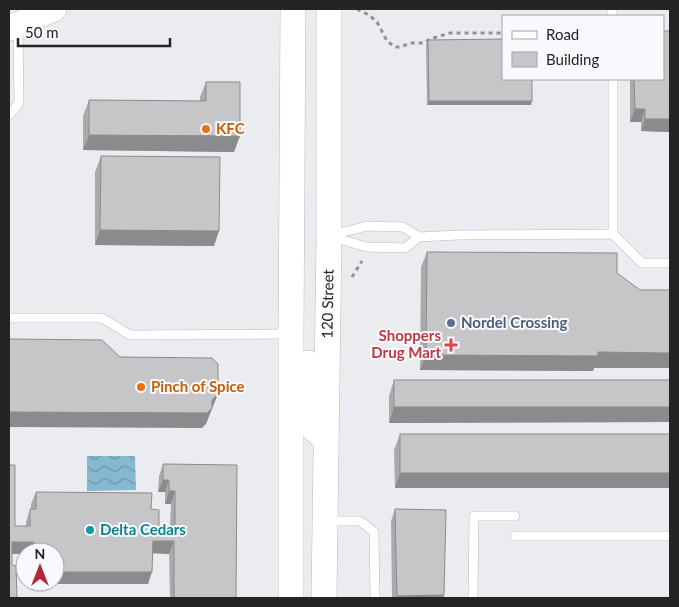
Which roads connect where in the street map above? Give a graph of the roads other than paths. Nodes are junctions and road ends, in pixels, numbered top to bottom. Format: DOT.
graph roads {
  1 [pos="54,9"];
  2 [pos="293,9"];
  3 [pos="329,9"];
  4 [pos="14,26"];
  5 [pos="613,80"];
  6 [pos="9,115"];
  7 [pos="613,234"];
  8 [pos="329,236"];
  9 [pos="419,238"];
  10 [pos="670,263"];
  11 [pos="9,318"];
  12 [pos="291,334"];
  13 [pos="326,439"];
  14 [pos="515,516"];
  15 [pos="325,522"];
  16 [pos="515,536"];
  17 [pos="670,536"];
  18 [pos="291,598"];
  19 [pos="324,598"];
  20 [pos="375,598"];
  21 [pos="473,598"];
  1 -- 4 [label="main road"];
  2 -- 12 [label="main road"];
  3 -- 8 [label="main road, 120 Street"];
  4 -- 6 [label="lane"];
  5 -- 7 [label="lane"];
  7 -- 9 [label="lane"];
  7 -- 10 [label="lane"];
  8 -- 9 [label="lane"];
  8 -- 9 [label="lane"];
  8 -- 13 [label="main road, 120 Street"];
  11 -- 12 [label="lane"];
  12 -- 13 [label="main road"];
  12 -- 18 [label="main road"];
  13 -- 15 [label="main road, 120 Street"];
  14 -- 21 [label="lane"];
  15 -- 19 [label="main road, 120 Street"];
  15 -- 20 [label="lane"];
  16 -- 17 [label="lane"];
}
